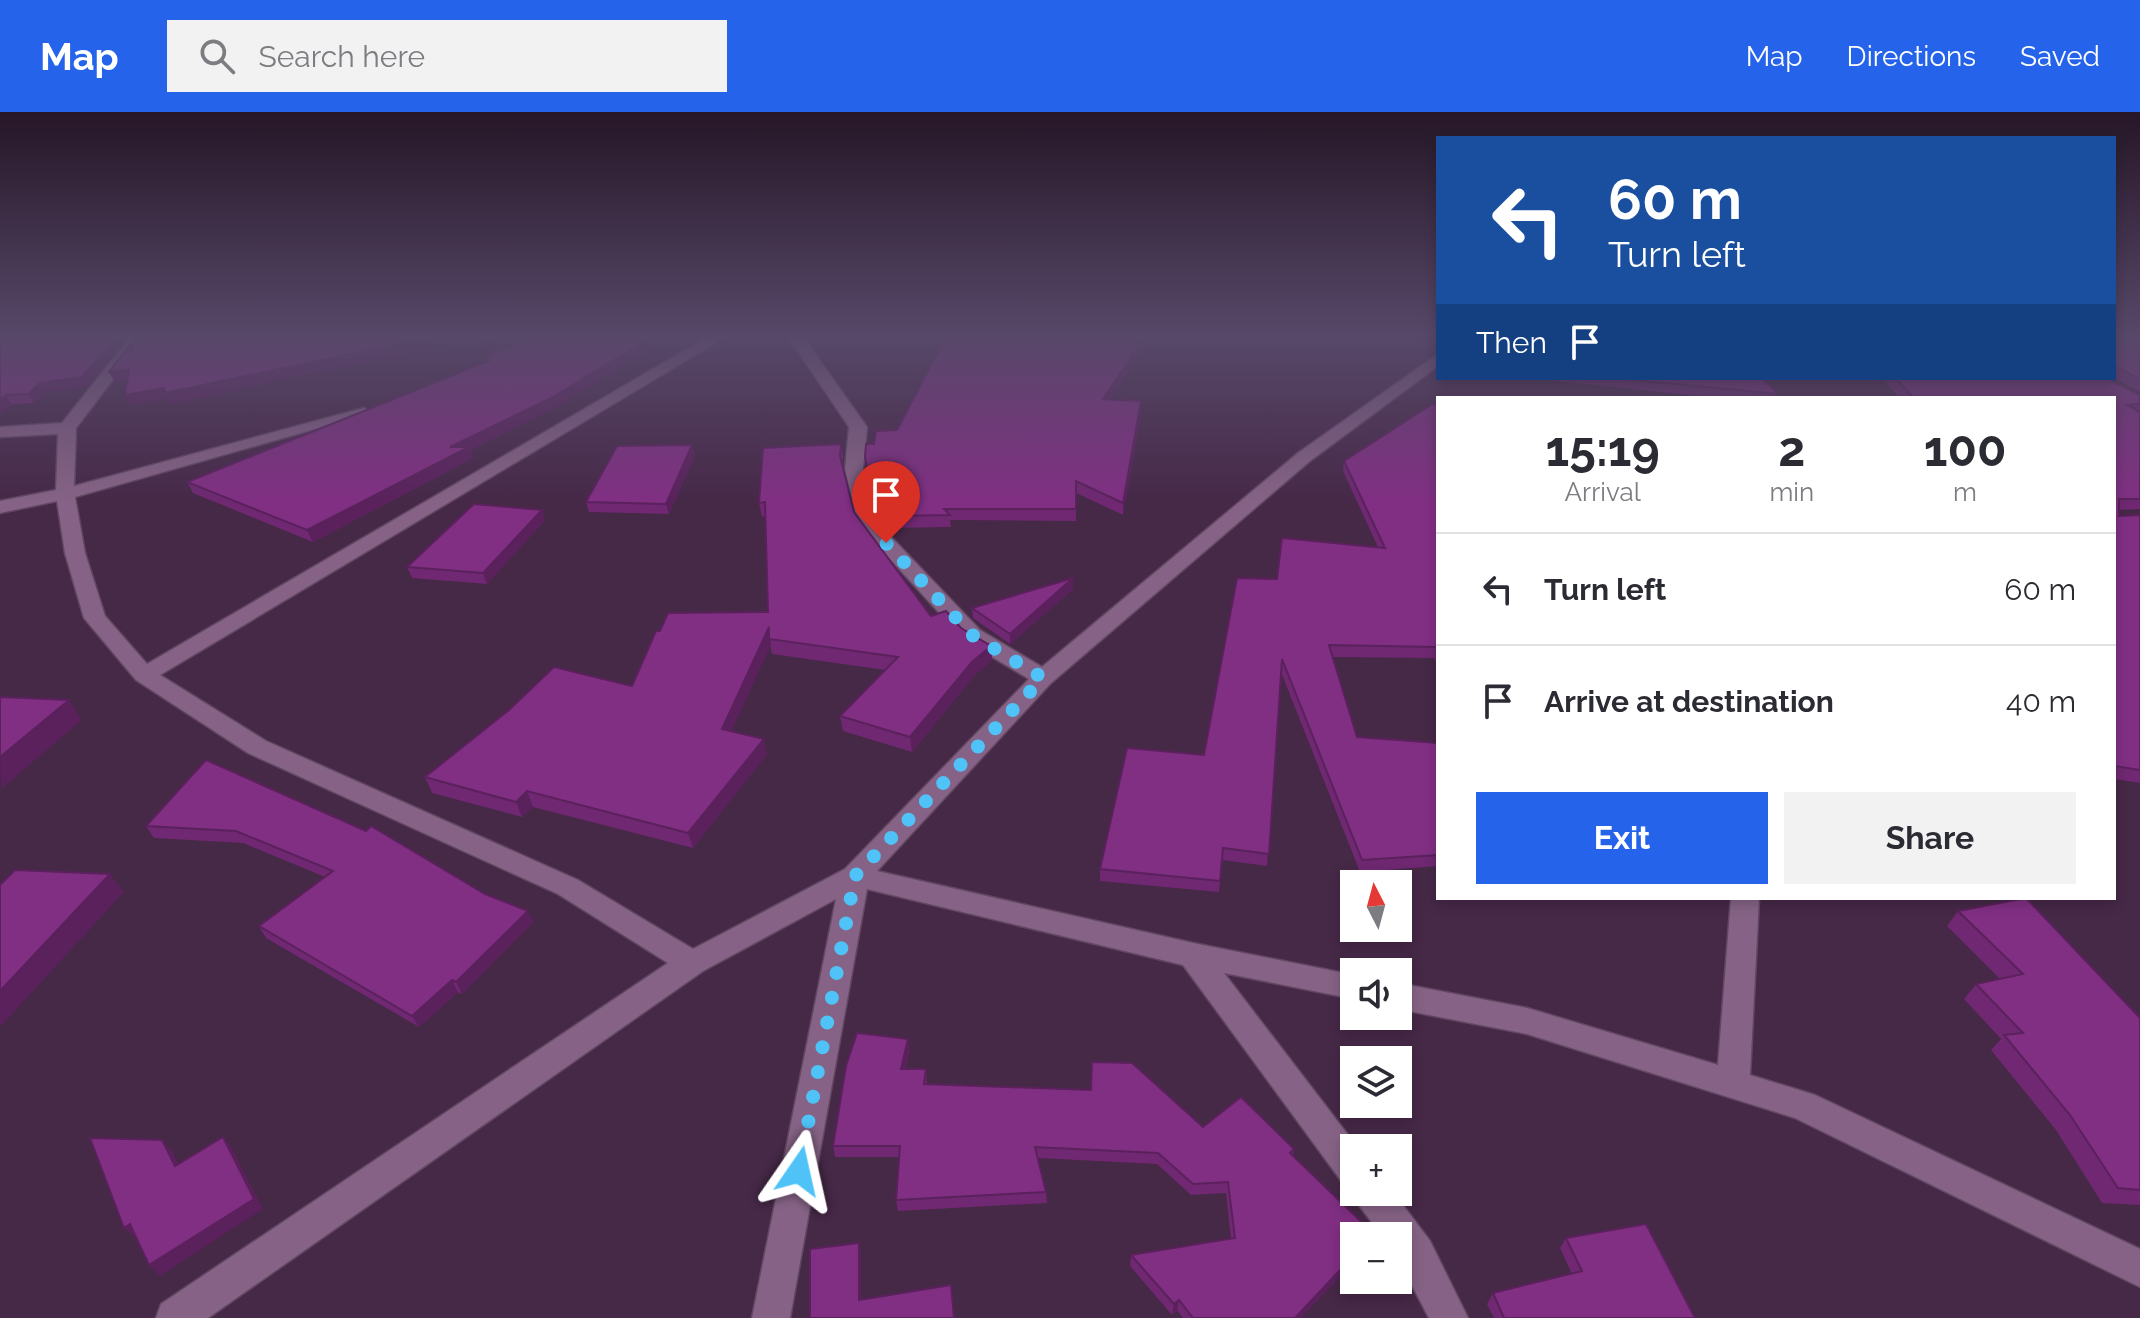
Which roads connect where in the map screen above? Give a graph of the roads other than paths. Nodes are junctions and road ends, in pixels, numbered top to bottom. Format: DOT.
graph roads {
  1 [pos="93,391"];
  2 [pos="626,391"];
  3 [pos="833,391"];
  4 [pos="1394,391"];
  5 [pos="384,405"];
  6 [pos="67,428"];
  7 [pos="0,432"];
  8 [pos="65,494"];
  9 [pos="0,507"];
  10 [pos="144,675"];
  11 [pos="1043,678"];
  12 [pos="855,876"];
  13 [pos="1745,900"];
  14 [pos="1193,955"];
  15 [pos="692,963"];
  16 [pos="1340,984"];
  17 [pos="1412,999"];
  18 [pos="1733,1084"];
  19 [pos="1340,1151"];
  20 [pos="1381,1206"];
  21 [pos="2140,1268"];
  22 [pos="175,1318"];
  23 [pos="771,1318"];
  24 [pos="1449,1318"];
  1 -- 6 [label="street"];
  2 -- 10 [label="street"];
  3 -- 11 [label="street"];
  4 -- 11 [label="street"];
  5 -- 8 [label="street"];
  6 -- 7 [label="street"];
  6 -- 8 [label="street"];
  8 -- 9 [label="street"];
  8 -- 10 [label="street"];
  10 -- 15 [label="street"];
  11 -- 12 [label="street"];
  12 -- 14 [label="street"];
  12 -- 15 [label="street"];
  12 -- 23 [label="street"];
  13 -- 18 [label="street"];
  14 -- 16 [label="street"];
  14 -- 19 [label="street"];
  15 -- 22 [label="street"];
  17 -- 18 [label="street"];
  18 -- 21 [label="street"];
  20 -- 24 [label="street"];
}
